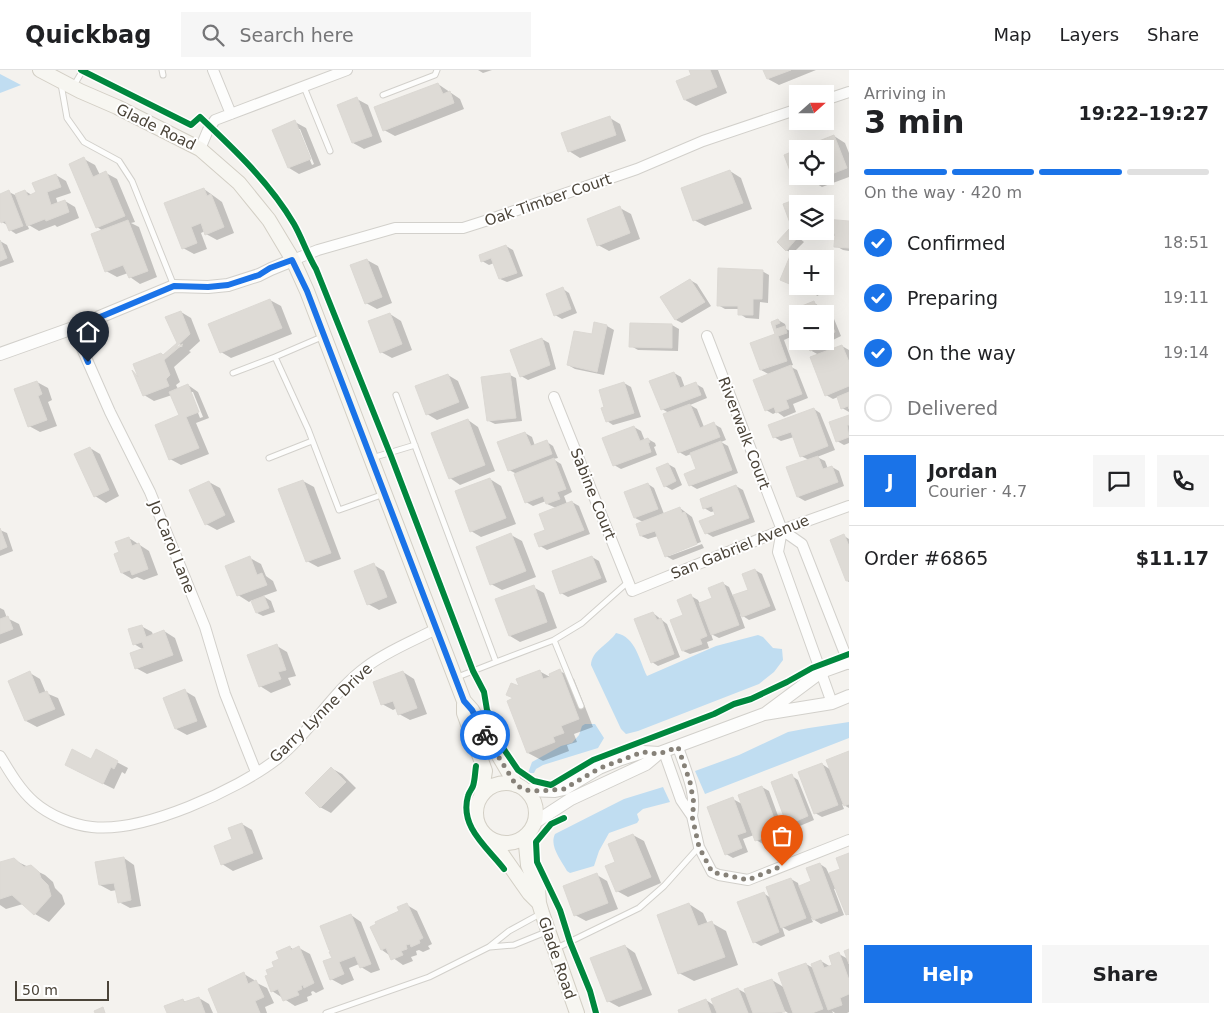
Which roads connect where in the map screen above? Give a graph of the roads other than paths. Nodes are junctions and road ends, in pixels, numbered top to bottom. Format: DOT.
graph roads {
  1 [pos="40,70"];
  2 [pos="83,70"];
  3 [pos="213,70"];
  4 [pos="347,70"];
  5 [pos="437,70"];
  6 [pos="60,81"];
  7 [pos="304,86"];
  8 [pos="73,88"];
  9 [pos="849,92"];
  10 [pos="384,95"];
  11 [pos="834,97"];
  12 [pos="789,112"];
  13 [pos="231,114"];
  14 [pos="200,148"];
  15 [pos="330,151"];
  16 [pos="292,260"];
  17 [pos="174,286"];
  18 [pos="74,328"];
  19 [pos="324,336"];
  20 [pos="707,336"];
  21 [pos="0,354"];
  22 [pos="275,357"];
  23 [pos="233,373"];
  24 [pos="396,395"];
  25 [pos="554,397"];
  26 [pos="312,441"];
  27 [pos="415,445"];
  28 [pos="269,458"];
  29 [pos="371,458"];
  30 [pos="384,493"];
  31 [pos="849,506"];
  32 [pos="782,530"];
  33 [pos="630,586"];
  34 [pos="436,629"];
  35 [pos="554,640"];
  36 [pos="496,662"];
  37 [pos="849,663"];
  38 [pos="821,672"];
  39 [pos="455,679"];
  40 [pos="849,696"];
  41 [pos="464,701"];
  42 [pos="832,703"];
  43 [pos="581,706"];
  44 [pos="764,714"];
  45 [pos="678,747"];
  46 [pos="662,753"];
  47 [pos="0,756"];
  48 [pos="256,772"];
  49 [pos="521,788"];
  50 [pos="481,796"];
  51 [pos="692,816"];
  52 [pos="532,827"];
  53 [pos="492,840"];
  54 [pos="849,840"];
  55 [pos="699,847"];
  56 [pos="540,908"];
  57 [pos="548,932"];
  58 [pos="489,947"];
  59 [pos="555,949"];
  60 [pos="326,1013"];
  61 [pos="577,1013"];
  1 -- 6 [label="main road, Glade Road"];
  2 -- 8 [label="lane"];
  3 -- 13 [label="street"];
  4 -- 7 [label="street"];
  5 -- 10 [label="lane"];
  6 -- 8 [label="main road, Glade Road"];
  6 -- 17 [label="lane"];
  7 -- 13 [label="street"];
  7 -- 15 [label="lane"];
  8 -- 14 [label="main road, Glade Road"];
  9 -- 11 [label="street"];
  12 -- 16 [label="street, Oak Timber Court"];
  13 -- 14 [label="street"];
  14 -- 16 [label="main road, Glade Road"];
  16 -- 17 [label="street"];
  16 -- 19 [label="main road, Glade Road"];
  17 -- 18 [label="street"];
  18 -- 21 [label="street"];
  18 -- 48 [label="street, Jo Carol Lane"];
  19 -- 22 [label="lane"];
  19 -- 29 [label="main road, Glade Road"];
  20 -- 32 [label="street, Riverwalk Court"];
  22 -- 23 [label="lane"];
  22 -- 26 [label="lane"];
  24 -- 27 [label="lane"];
  25 -- 33 [label="street, Sabine Court"];
  26 -- 28 [label="lane"];
  26 -- 30 [label="lane"];
  27 -- 29 [label="lane"];
  27 -- 36 [label="lane"];
  29 -- 30 [label="main road, Glade Road"];
  30 -- 34 [label="main road, Glade Road"];
  31 -- 32 [label="street, San Gabriel Avenue"];
  32 -- 33 [label="street, San Gabriel Avenue"];
  32 -- 37 [label="street"];
  32 -- 38 [label="street, Riverwalk Court"];
  33 -- 35 [label="lane"];
  34 -- 39 [label="main road, Glade Road"];
  34 -- 48 [label="street, Garry Lynne Drive"];
  35 -- 36 [label="lane"];
  35 -- 43 [label="lane"];
  36 -- 39 [label="lane"];
  37 -- 38 [label="street"];
  38 -- 42 [label="street, Riverwalk Court"];
  38 -- 44 [label="street"];
  39 -- 41 [label="main road, Glade Road"];
  40 -- 42 [label="street"];
  41 -- 49 [label="main road, Glade Road"];
  41 -- 50 [label="main road, Glade Road"];
  42 -- 44 [label="street"];
  44 -- 45 [label="street"];
  45 -- 46 [label="street"];
  45 -- 51 [label="street"];
  46 -- 49 [label="street"];
  46 -- 51 [label="street"];
  46 -- 52 [label="street"];
  47 -- 48 [label="street, Garry Lynne Drive"];
  49 -- 50 [label="main road"];
  49 -- 52 [label="main road, Glade Road"];
  50 -- 53 [label="main road, Glade Road"];
  51 -- 55 [label="street"];
  52 -- 53 [label="main road"];
  52 -- 56 [label="main road, Glade Road"];
  53 -- 56 [label="main road, Glade Road"];
  54 -- 55 [label="street"];
  55 -- 59 [label="lane"];
  56 -- 57 [label="main road, Glade Road"];
  56 -- 58 [label="lane"];
  57 -- 58 [label="lane"];
  57 -- 59 [label="main road, Glade Road"];
  58 -- 60 [label="lane"];
  59 -- 61 [label="main road, Glade Road"];
}
